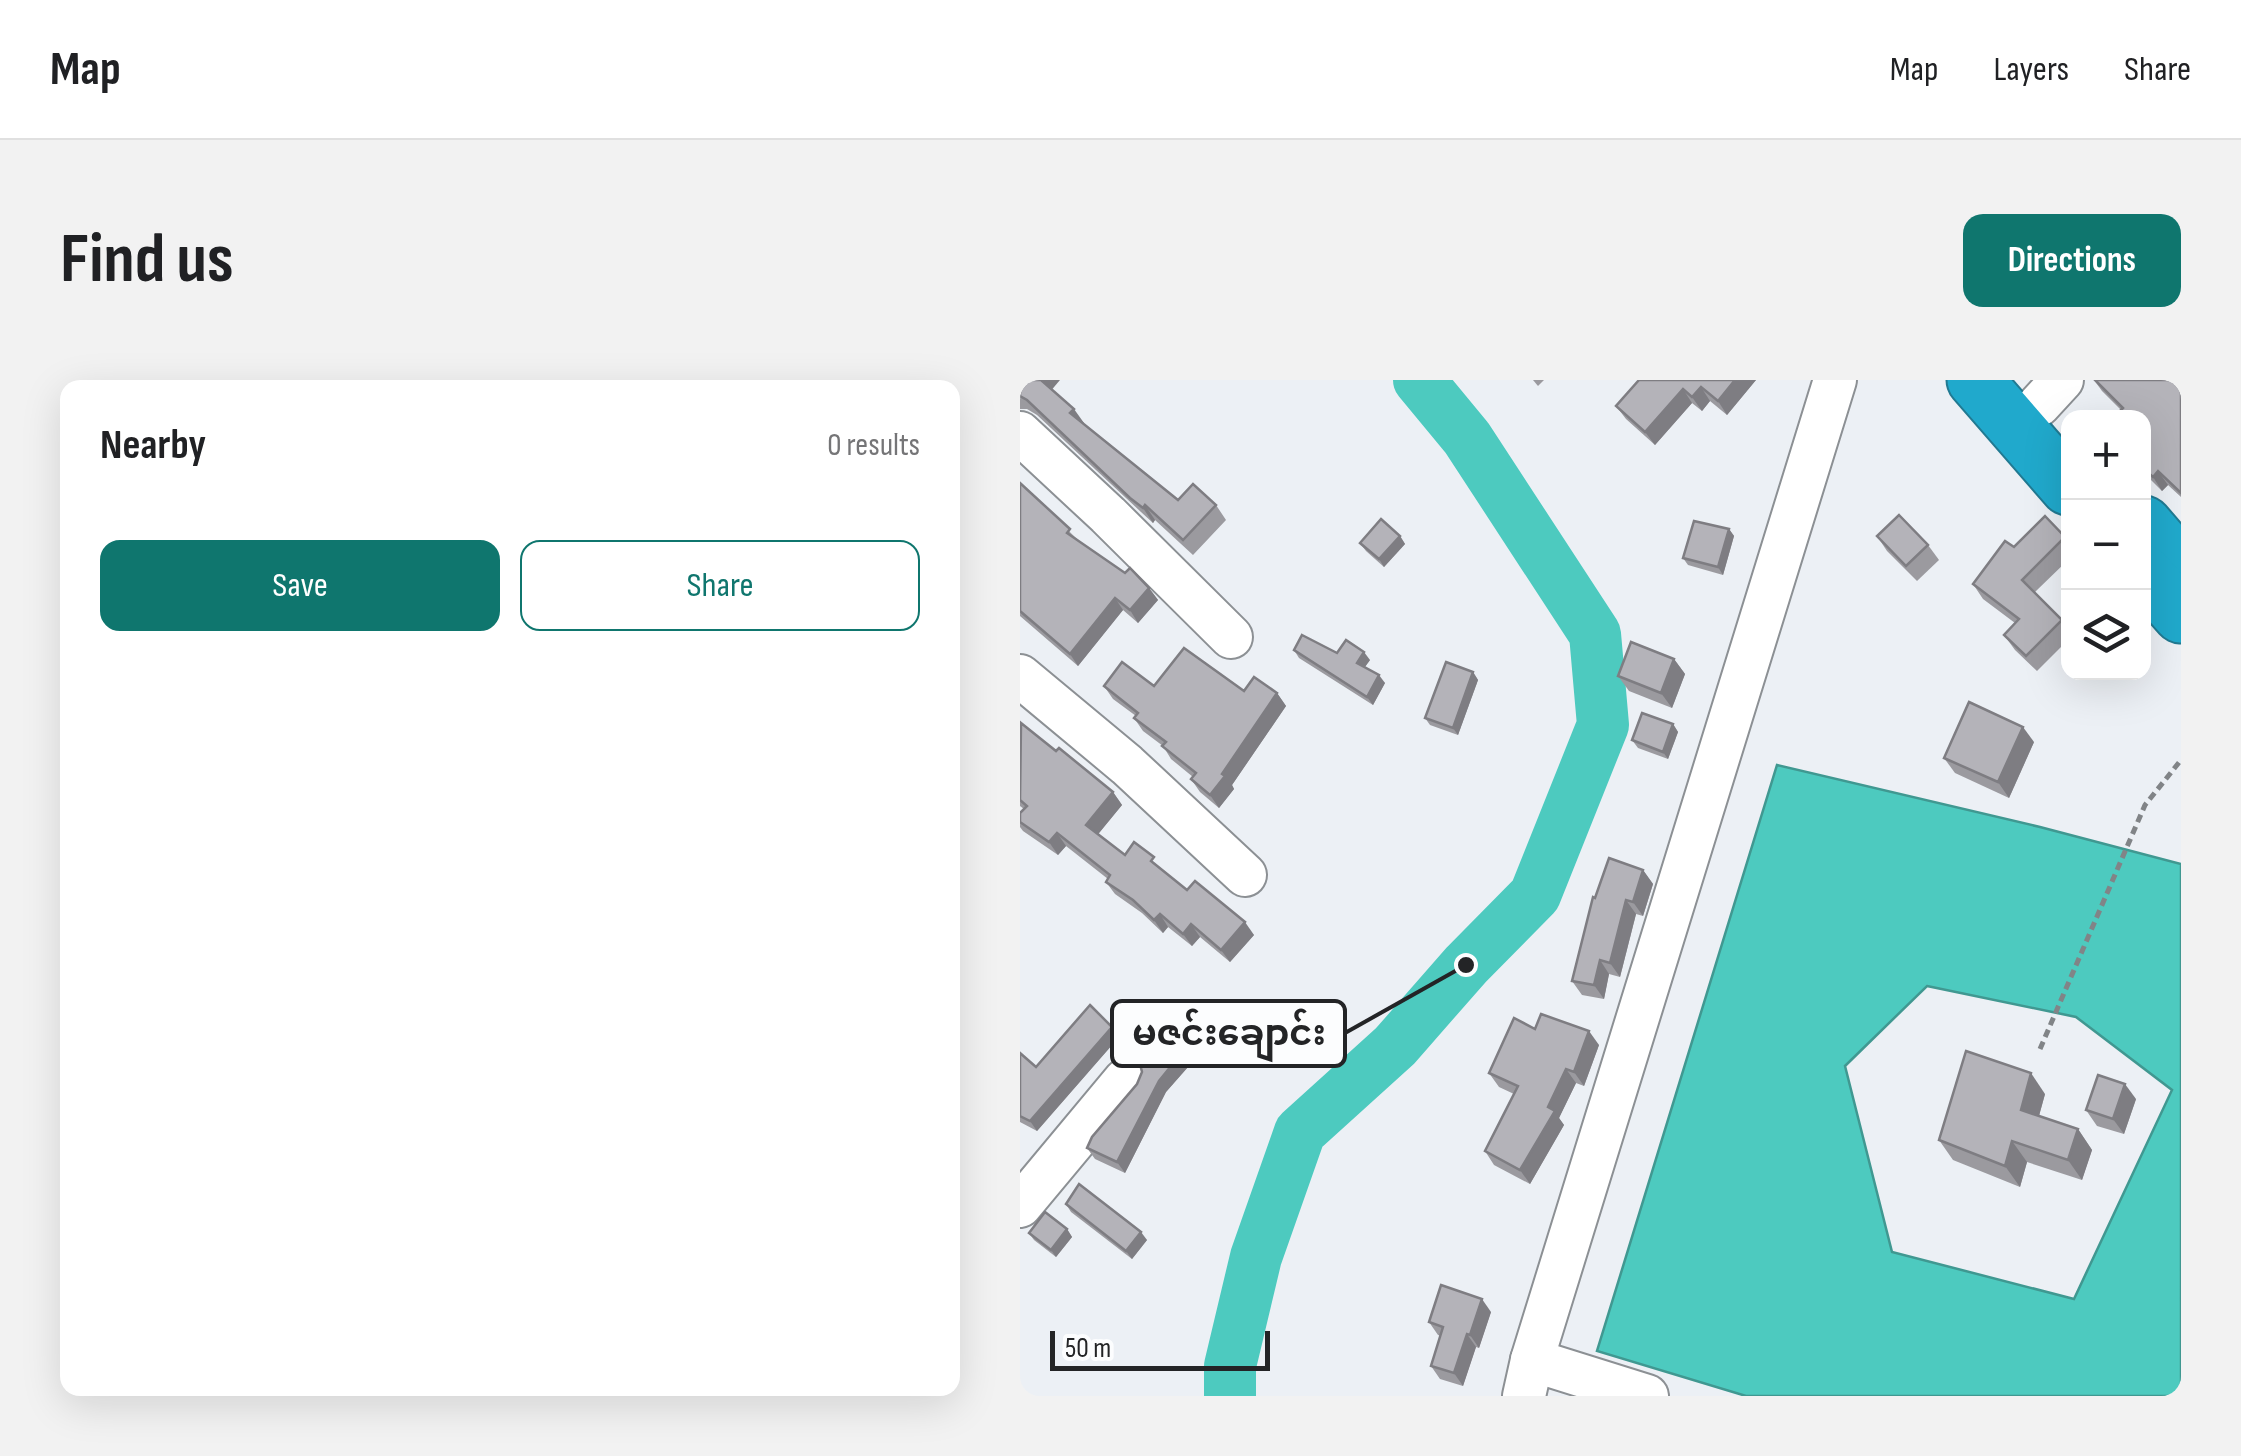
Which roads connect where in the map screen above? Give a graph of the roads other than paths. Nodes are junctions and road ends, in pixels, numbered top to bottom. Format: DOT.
graph roads {
  1 [pos="1835,380"];
  2 [pos="1975,380"];
  3 [pos="1020,434"];
  4 [pos="2061,479"];
  5 [pos="2151,532"];
  6 [pos="2181,567"];
  7 [pos="2151,581"];
  8 [pos="2181,616"];
  9 [pos="1231,636"];
  10 [pos="1020,676"];
  11 [pos="1244,875"];
  12 [pos="1125,1080"];
  13 [pos="1020,1206"];
  14 [pos="1528,1378"];
  15 [pos="1647,1396"];
  1 -- 14 [label="street"];
  2 -- 4 [label="highway"];
  3 -- 9 [label="street"];
  5 -- 6 [label="highway"];
  7 -- 8 [label="highway"];
  10 -- 11 [label="street"];
  12 -- 13 [label="street"];
  14 -- 15 [label="street"];
}
